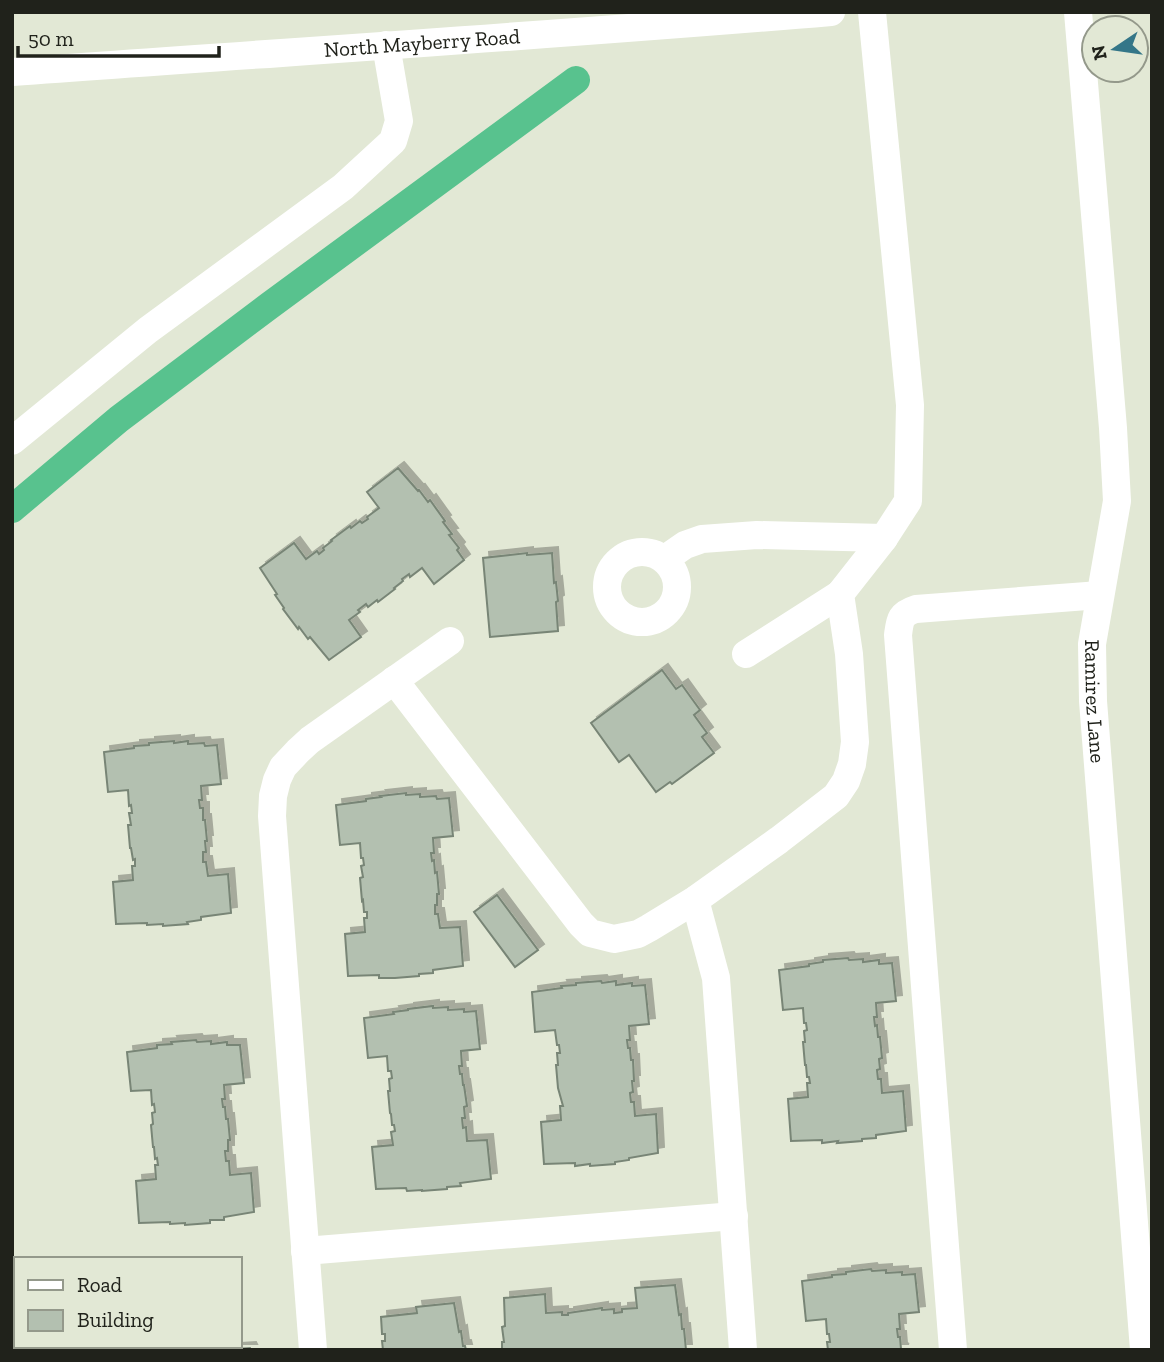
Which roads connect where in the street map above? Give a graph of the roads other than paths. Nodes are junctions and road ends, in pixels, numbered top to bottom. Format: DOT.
graph roads {
  1 [pos="831,12"];
  2 [pos="872,12"];
  3 [pos="1078,12"];
  4 [pos="386,45"];
  5 [pos="12,72"];
  6 [pos="12,441"];
  7 [pos="884,538"];
  8 [pos="666,560"];
  9 [pos="840,594"];
  10 [pos="1100,595"];
  11 [pos="450,641"];
  12 [pos="746,654"];
  13 [pos="394,680"];
  14 [pos="695,900"];
  15 [pos="734,1216"];
  16 [pos="305,1251"];
  17 [pos="313,1350"];
  18 [pos="743,1350"];
  19 [pos="953,1350"];
  20 [pos="1144,1350"];
  1 -- 4 [label="street, North Mayberry Road"];
  2 -- 7 [label="street"];
  3 -- 10 [label="street, Ramirez Lane"];
  4 -- 5 [label="street, North Mayberry Road"];
  4 -- 6 [label="street"];
  7 -- 8 [label="street"];
  7 -- 9 [label="street"];
  9 -- 12 [label="street"];
  9 -- 14 [label="street"];
  10 -- 19 [label="street"];
  10 -- 20 [label="street, Ramirez Lane"];
  11 -- 13 [label="street"];
  13 -- 14 [label="street"];
  13 -- 16 [label="street"];
  14 -- 15 [label="street"];
  15 -- 16 [label="street"];
  15 -- 18 [label="street"];
  16 -- 17 [label="street"];
}
